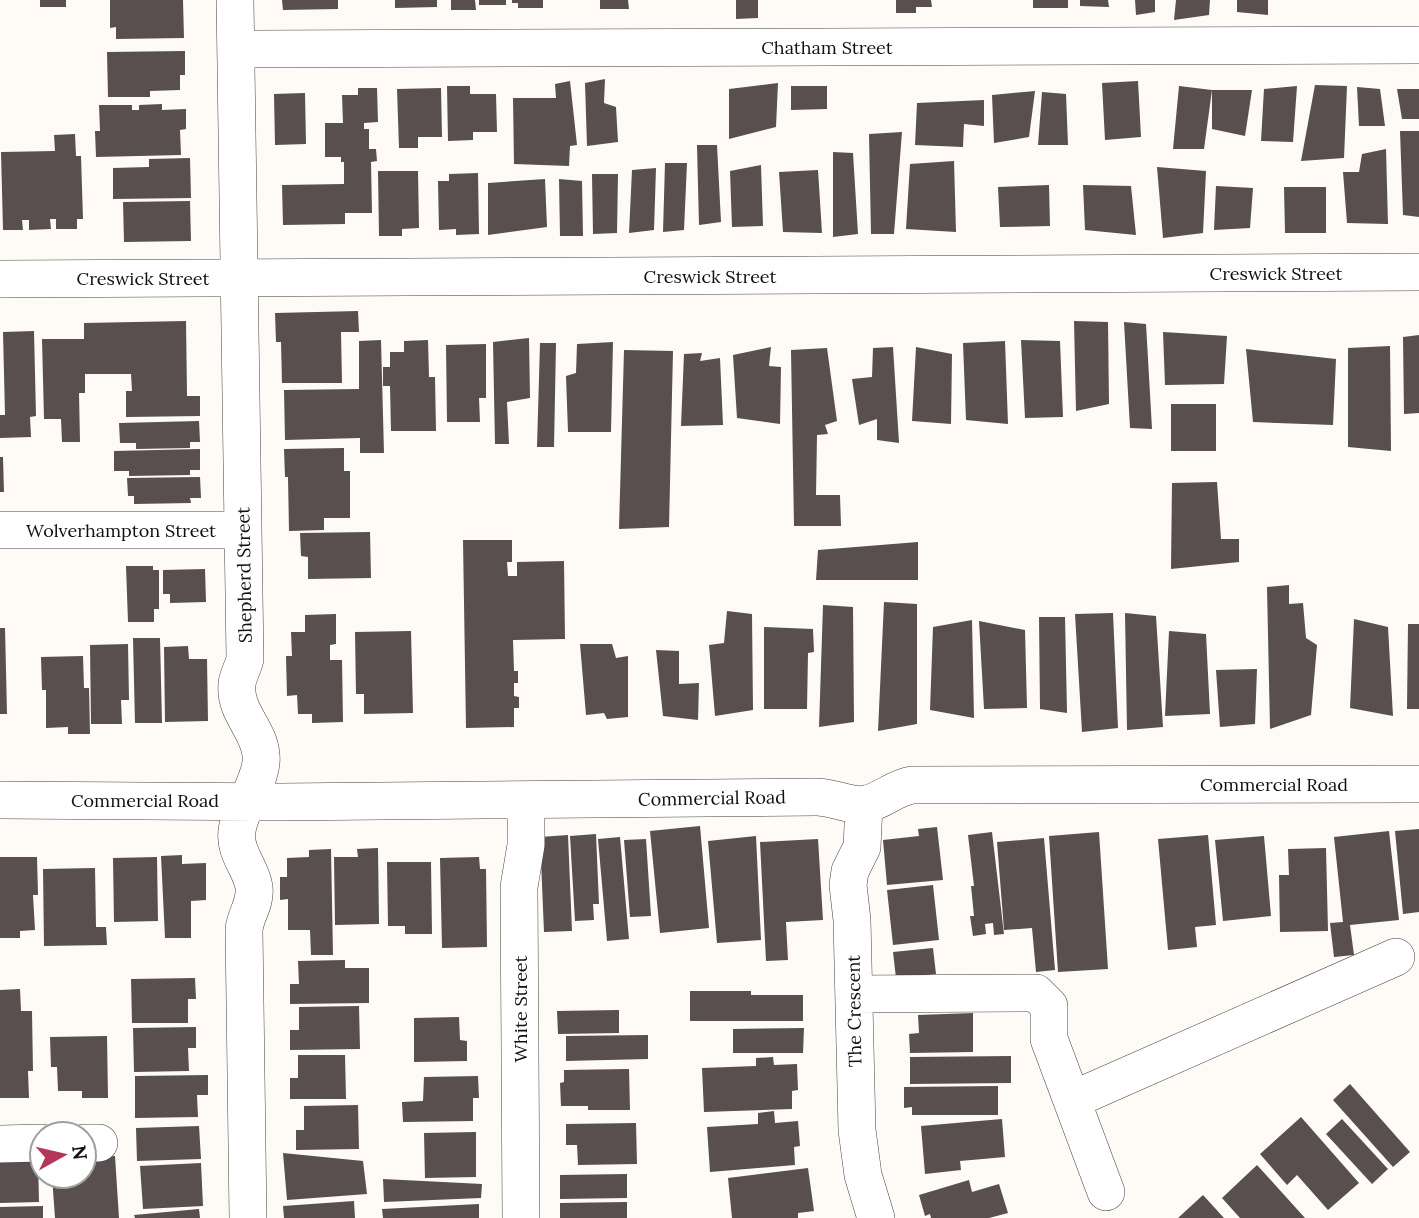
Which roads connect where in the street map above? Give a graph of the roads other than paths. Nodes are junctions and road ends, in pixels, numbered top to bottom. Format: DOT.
graph roads {
  1 [pos="235,0"];
  2 [pos="1419,46"];
  3 [pos="236,49"];
  4 [pos="1419,272"];
  5 [pos="239,278"];
  6 [pos="0,279"];
  7 [pos="0,530"];
  8 [pos="243,530"];
  9 [pos="1419,784"];
  10 [pos="0,800"];
  11 [pos="246,800"];
  12 [pos="526,800"];
  13 [pos="864,805"];
  14 [pos="1396,957"];
  15 [pos="854,994"];
  16 [pos="1072,1100"];
  17 [pos="28,1143"];
  18 [pos="0,1144"];
  19 [pos="1106,1192"];
  20 [pos="248,1218"];
  21 [pos="521,1218"];
  22 [pos="876,1218"];
  1 -- 3 [label="street, Shepherd Street"];
  2 -- 3 [label="street, Chatham Street"];
  3 -- 5 [label="street, Shepherd Street"];
  4 -- 5 [label="street, Creswick Street"];
  5 -- 6 [label="street, Creswick Street"];
  5 -- 8 [label="street, Shepherd Street"];
  7 -- 8 [label="street, Wolverhampton Street"];
  8 -- 11 [label="street, Shepherd Street"];
  9 -- 13 [label="street, Commercial Road"];
  10 -- 11 [label="street, Commercial Road"];
  11 -- 12 [label="street, Commercial Road"];
  11 -- 20 [label="street, Shepherd Street"];
  12 -- 13 [label="street, Commercial Road"];
  12 -- 21 [label="street, White Street"];
  13 -- 15 [label="street, The Crescent"];
  14 -- 16 [label="street"];
  15 -- 16 [label="street"];
  15 -- 22 [label="street, The Crescent"];
  16 -- 19 [label="street"];
  17 -- 18 [label="street"];
}
